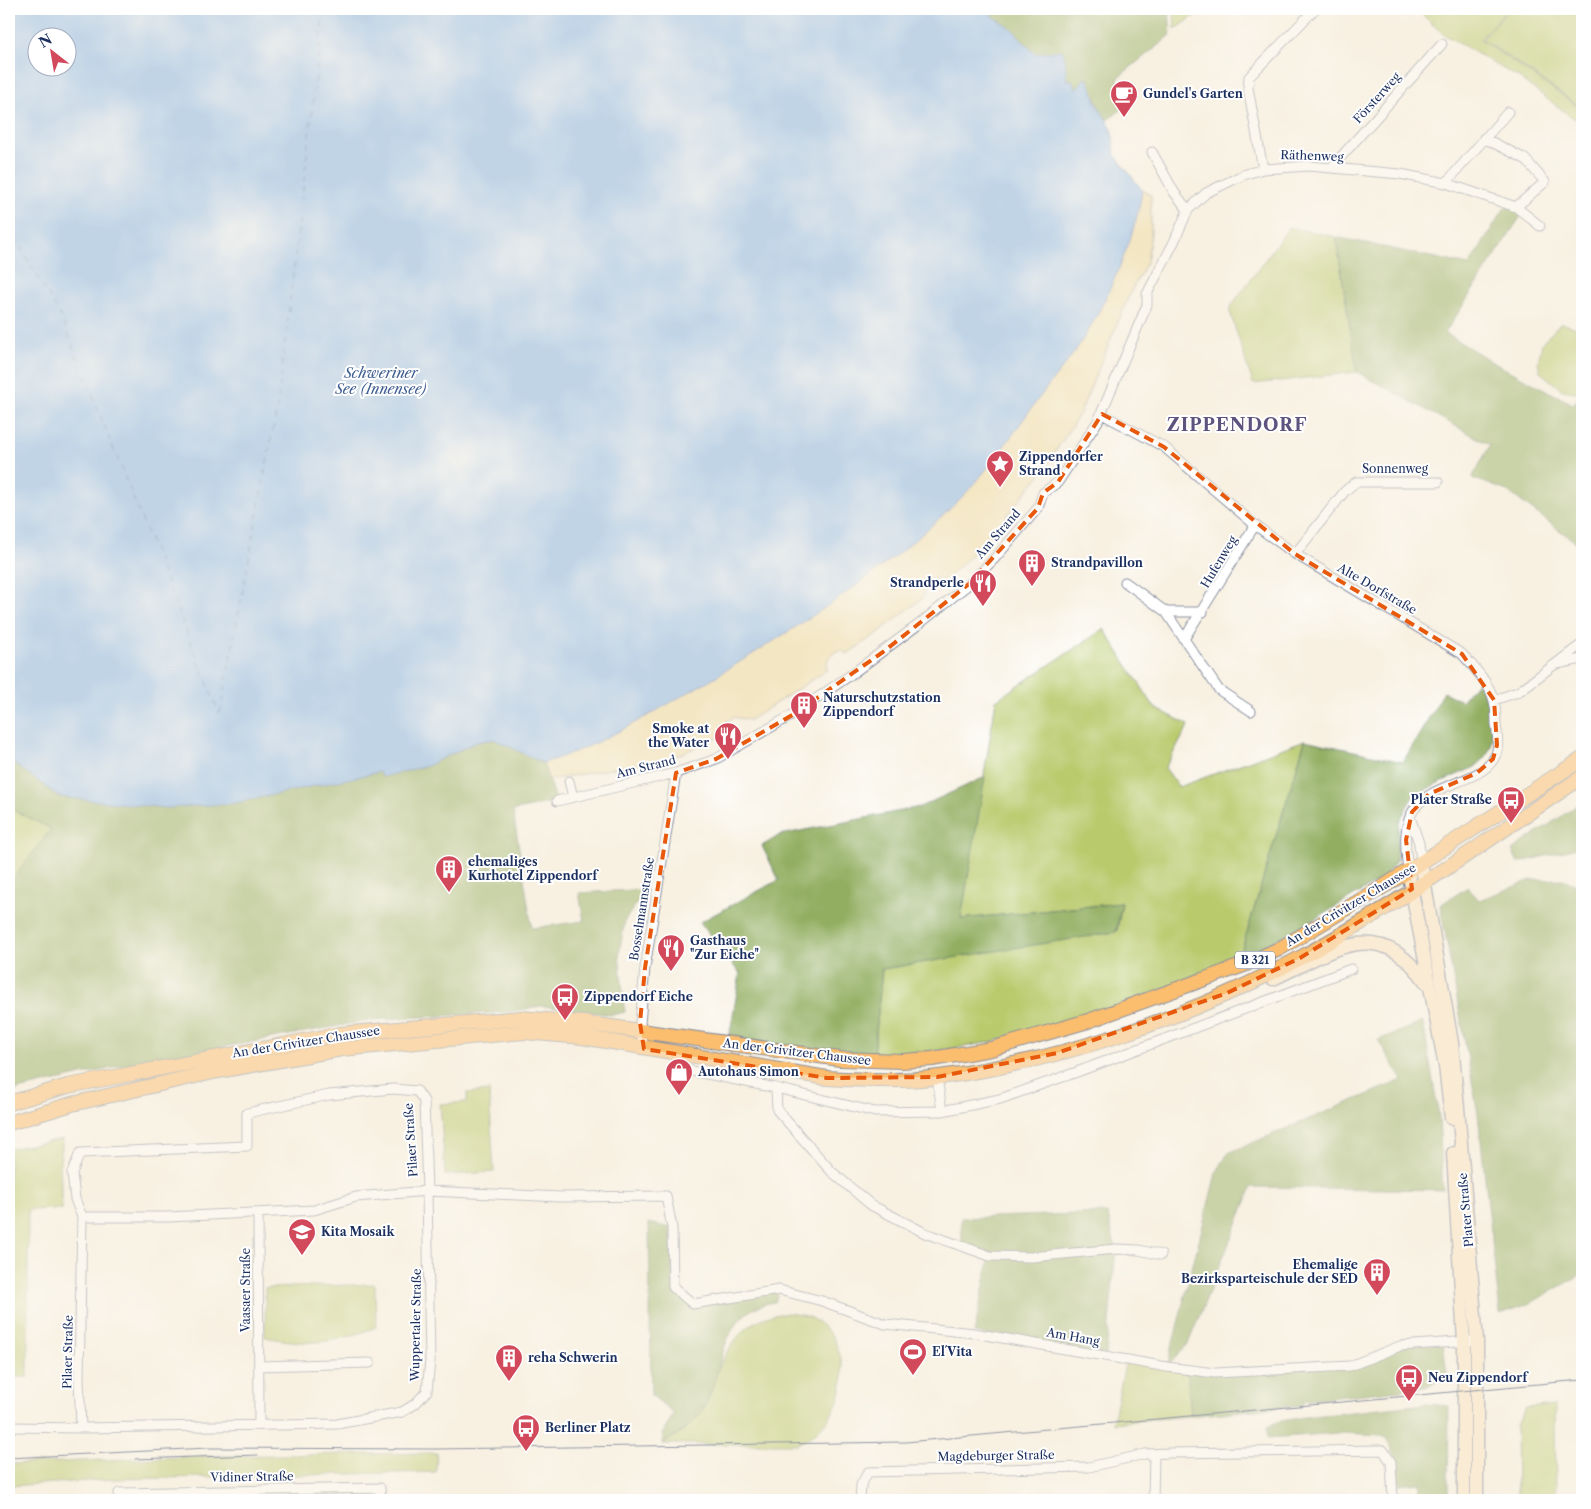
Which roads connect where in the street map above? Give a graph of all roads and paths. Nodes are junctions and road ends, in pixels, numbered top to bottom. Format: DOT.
graph roads {
  1 [pos="1315,9"];
  2 [pos="1442,44"];
  3 [pos="1508,112"];
  4 [pos="1484,138"];
  5 [pos="1152,152"];
  6 [pos="1331,168"];
  7 [pos="1263,169"];
  8 [pos="1446,183"];
  9 [pos="1516,207"];
  10 [pos="1188,210"];
  11 [pos="1540,226"];
  12 [pos="1102,414"];
  13 [pos="1438,482"];
  14 [pos="1256,525"];
  15 [pos="1295,554"];
  16 [pos="1125,582"];
  17 [pos="1166,612"];
  18 [pos="1203,612"];
  19 [pos="1184,639"];
  20 [pos="1582,644"];
  21 [pos="1582,659"];
  22 [pos="1555,665"];
  23 [pos="1494,700"];
  24 [pos="1251,711"];
  25 [pos="1582,759"];
  26 [pos="676,773"];
  27 [pos="1582,777"];
  28 [pos="569,781"];
  29 [pos="573,797"];
  30 [pos="557,801"];
  31 [pos="1410,817"];
  32 [pos="1421,862"];
  33 [pos="1408,871"];
  34 [pos="1425,880"];
  35 [pos="1412,889"];
  36 [pos="1351,969"];
  37 [pos="1430,988"];
  38 [pos="1156,1021"];
  39 [pos="641,1032"];
  40 [pos="644,1049"];
  41 [pos="677,1068"];
  42 [pos="937,1077"];
  43 [pos="776,1088"];
  44 [pos="9,1103"];
  45 [pos="942,1111"];
  46 [pos="9,1123"];
  47 [pos="427,1191"];
  48 [pos="258,1213"];
  49 [pos="82,1217"];
  50 [pos="1161,1255"];
  51 [pos="1471,1341"];
  52 [pos="370,1364"];
  53 [pos="259,1366"];
  54 [pos="259,1424"];
  55 [pos="9,1427"];
  56 [pos="81,1428"];
  57 [pos="1154,1454"];
  58 [pos="119,1500"];
  59 [pos="381,1500"];
  60 [pos="860,1500"];
  61 [pos="1153,1500"];
  62 [pos="1393,1500"];
  63 [pos="1464,1500"];
  64 [pos="1477,1500"];
  1 -- 7 [label="street"];
  2 -- 6 [label="street, Försterweg"];
  3 -- 4 [label="street"];
  4 -- 8 [label="street"];
  4 -- 9 [label="street"];
  5 -- 10 [label="street"];
  6 -- 7 [label="street, Räthenweg"];
  6 -- 8 [label="street, Räthenweg"];
  7 -- 10 [label="street, Räthenweg"];
  8 -- 9 [label="street, Räthenweg"];
  9 -- 11 [label="street, Räthenweg"];
  10 -- 12 [label="street, Am Strand"];
  12 -- 14 [label="street, Alte Dorfstraße"];
  12 -- 26 [label="street, Am Strand"];
  13 -- 15 [label="street, Sonnenweg"];
  14 -- 15 [label="street, Alte Dorfstraße"];
  14 -- 18 [label="street, Hufenweg"];
  15 -- 23 [label="street, Alte Dorfstraße"];
  16 -- 17 [label="street"];
  17 -- 18 [label="street"];
  17 -- 19 [label="street"];
  18 -- 19 [label="street, Hufenweg"];
  19 -- 24 [label="street"];
  20 -- 22 [label="street"];
  21 -- 22 [label="street"];
  22 -- 23 [label="street"];
  23 -- 31 [label="street, Alte Dorfstraße"];
  25 -- 32 [label="main road, An der Crivitzer Chaussee / B 321"];
  26 -- 29 [label="street, Am Strand"];
  26 -- 39 [label="street, Bosselmannstraße"];
  27 -- 34 [label="main road, An der Crivitzer Chaussee / B 321"];
  28 -- 29 [label="street"];
  29 -- 30 [label="street, Am Strand"];
  31 -- 32 [label="street"];
  31 -- 33 [label="street, Alte Dorfstraße"];
  32 -- 33 [label="main road, An der Crivitzer Chaussee / B 321"];
  32 -- 34 [label="street, Plater Straße"];
  33 -- 35 [label="street, Plater Straße"];
  33 -- 39 [label="main road, An der Crivitzer Chaussee / B 321"];
  34 -- 35 [label="main road, An der Crivitzer Chaussee / B 321"];
  34 -- 51 [label="street, Plater Straße"];
  35 -- 37 [label="street, Plater Straße"];
  35 -- 38 [label="main road, An der Crivitzer Chaussee / B 321"];
  36 -- 45 [label="street"];
  37 -- 38 [label="street, B 321"];
  37 -- 51 [label="street, Plater Straße"];
  38 -- 42 [label="main road, An der Crivitzer Chaussee / B 321"];
  39 -- 40 [label="street, Bosselmannstraße"];
  39 -- 44 [label="main road, An der Crivitzer Chaussee / B 321"];
  40 -- 42 [label="main road, An der Crivitzer Chaussee / B 321"];
  40 -- 46 [label="main road, An der Crivitzer Chaussee / B 321"];
  41 -- 43 [label="street"];
  42 -- 45 [label="street"];
  43 -- 45 [label="street"];
  43 -- 50 [label="street"];
  47 -- 48 [label="street, Pilaer Straße"];
  47 -- 49 [label="street, Pilaer Straße"];
  47 -- 51 [label="street, Am Hang"];
  47 -- 54 [label="street, Wuppertaler Straße"];
  48 -- 49 [label="street, Pilaer Straße"];
  48 -- 53 [label="street, Vaasaer Straße"];
  49 -- 56 [label="street, Pilaer Straße"];
  51 -- 63 [label="street, Plater Straße"];
  51 -- 64 [label="street, Plater Straße"];
  52 -- 53 [label="street"];
  53 -- 54 [label="street, Vaasaer Straße"];
  54 -- 56 [label="street, Wuppertaler Straße"];
  55 -- 56 [label="street, Wuppertaler Straße"];
  57 -- 60 [label="street, Magdeburger Straße"];
  57 -- 61 [label="street"];
  57 -- 62 [label="street, Magdeburger Straße"];
  58 -- 59 [label="street, Vidiner Straße"];
}
